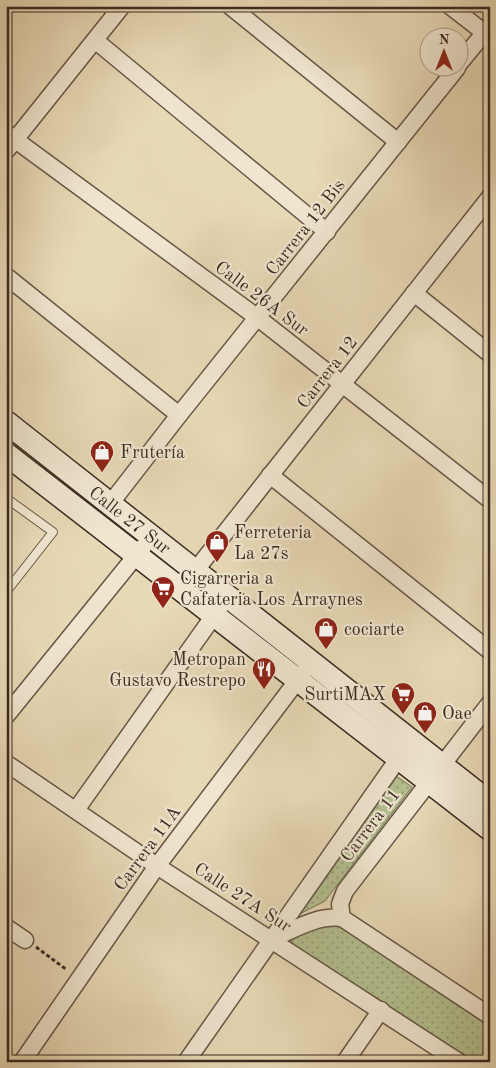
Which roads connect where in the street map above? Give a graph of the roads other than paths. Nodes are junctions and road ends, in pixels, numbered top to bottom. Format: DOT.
graph roads {
  1 [pos="122,6"];
  2 [pos="230,6"];
  3 [pos="450,6"];
  4 [pos="488,32"];
  5 [pos="96,41"];
  6 [pos="468,55"];
  7 [pos="449,78"];
  8 [pos="9,141"];
  9 [pos="398,142"];
  10 [pos="488,203"];
  11 [pos="327,232"];
  12 [pos="6,276"];
  13 [pos="414,293"];
  14 [pos="258,318"];
  15 [pos="490,354"];
  16 [pos="342,384"];
  17 [pos="179,415"];
  18 [pos="6,422"];
  19 [pos="6,454"];
  20 [pos="270,476"];
  21 [pos="6,498"];
  22 [pos="490,500"];
  23 [pos="110,504"];
  24 [pos="151,536"];
  25 [pos="136,555"];
  26 [pos="195,571"];
  27 [pos="6,592"];
  28 [pos="227,597"];
  29 [pos="214,616"];
  30 [pos="490,651"];
  31 [pos="311,662"];
  32 [pos="297,681"];
  33 [pos="490,702"];
  34 [pos="6,716"];
  35 [pos="398,759"];
  36 [pos="6,763"];
  37 [pos="434,774"];
  38 [pos="490,803"];
  39 [pos="76,810"];
  40 [pos="490,829"];
  41 [pos="157,866"];
  42 [pos="342,918"];
  43 [pos="6,927"];
  44 [pos="272,939"];
  45 [pos="25,940"];
  46 [pos="381,1010"];
  47 [pos="490,1016"];
  48 [pos="22,1062"];
  49 [pos="186,1062"];
  50 [pos="345,1062"];
  51 [pos="460,1062"];
  1 -- 5 [label="street"];
  2 -- 9 [label="street"];
  3 -- 4 [label="street"];
  4 -- 6 [label="street, Carrera 12 Bis"];
  5 -- 8 [label="street"];
  5 -- 11 [label="street"];
  7 -- 9 [label="street, Carrera 12 Bis"];
  8 -- 14 [label="street, Calle 26A Sur"];
  9 -- 11 [label="street, Carrera 12 Bis"];
  10 -- 13 [label="street, Carrera 12"];
  11 -- 14 [label="street, Carrera 12 Bis"];
  12 -- 17 [label="street"];
  13 -- 15 [label="street"];
  13 -- 16 [label="street, Carrera 12"];
  14 -- 16 [label="street, Calle 26A Sur"];
  14 -- 17 [label="street, Carrera 12 Bis"];
  16 -- 20 [label="street, Carrera 12"];
  16 -- 22 [label="street, Calle 26A Sur"];
  17 -- 23 [label="street, Carrera 12 Bis"];
  18 -- 23 [label="main road, Calle 27 Sur"];
  19 -- 25 [label="main road, Calle 27 Sur"];
  20 -- 26 [label="street, Carrera 12"];
  20 -- 30 [label="street"];
  21 -- 27 [label="lane"];
  23 -- 24 [label="main road, Calle 27 Sur"];
  24 -- 25 [label="street"];
  24 -- 26 [label="main road, Calle 27 Sur"];
  25 -- 29 [label="main road, Calle 27 Sur"];
  25 -- 34 [label="street"];
  26 -- 28 [label="main road, Calle 27 Sur"];
  28 -- 29 [label="street"];
  28 -- 31 [label="main road, Calle 27 Sur"];
  29 -- 32 [label="main road, Calle 27 Sur"];
  29 -- 39 [label="street"];
  31 -- 32 [label="street, Carrera 11A"];
  31 -- 37 [label="main road, Calle 27 Sur"];
  32 -- 35 [label="main road, Calle 27 Sur"];
  32 -- 41 [label="street, Carrera 11A"];
  33 -- 37 [label="street, Carrera 11"];
  35 -- 37 [label="main road, Calle 27 Sur"];
  35 -- 44 [label="street, Carrera 11"];
  36 -- 39 [label="street, Calle 27A Sur"];
  37 -- 38 [label="main road, Calle 27 Sur"];
  37 -- 40 [label="main road, Calle 27 Sur"];
  37 -- 42 [label="street, Carrera 11"];
  39 -- 41 [label="street, Calle 27A Sur"];
  41 -- 44 [label="street, Calle 27A Sur"];
  41 -- 48 [label="street, Carrera 11A"];
  42 -- 44 [label="street"];
  42 -- 47 [label="street"];
  43 -- 45 [label="street"];
  44 -- 46 [label="street, Calle 27A Sur"];
  44 -- 49 [label="street, Carrera 11"];
  46 -- 50 [label="street"];
  46 -- 51 [label="street, Calle 27A Sur"];
}
